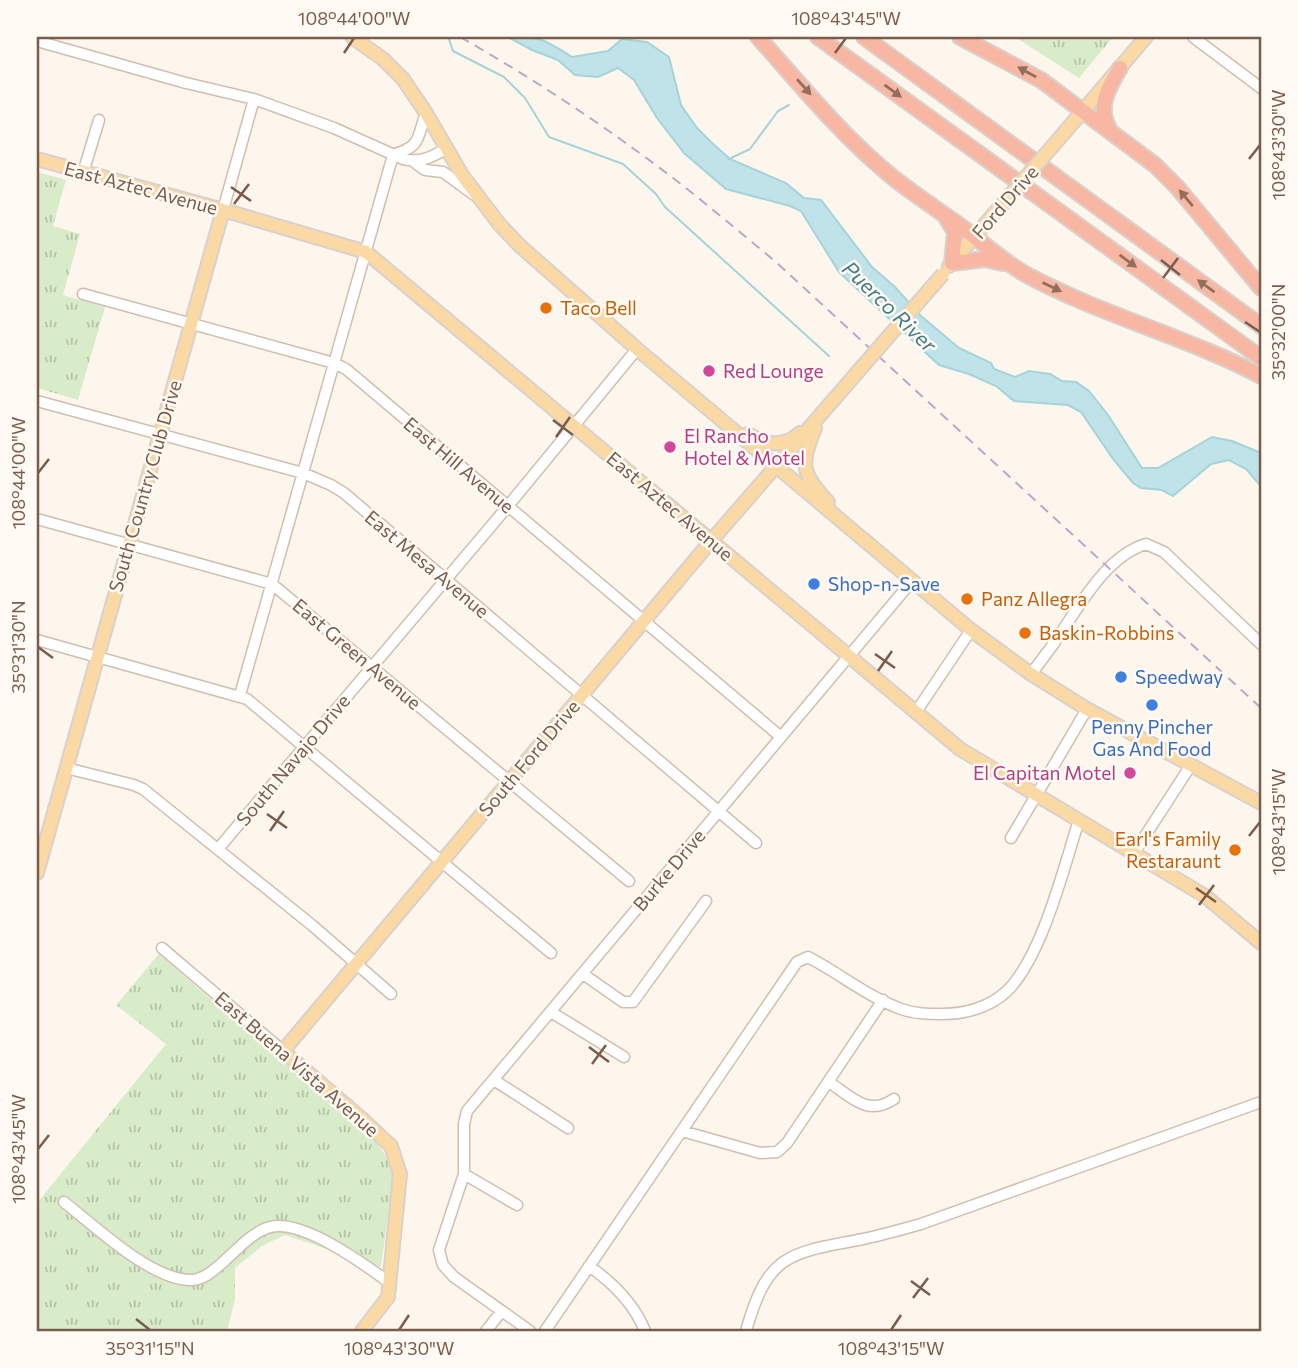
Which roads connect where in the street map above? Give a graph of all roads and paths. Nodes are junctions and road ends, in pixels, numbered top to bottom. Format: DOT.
graph roads {
  1 [pos="352,37"];
  2 [pos="758,37"];
  3 [pos="818,37"];
  4 [pos="864,37"];
  5 [pos="960,37"];
  6 [pos="1146,37"];
  7 [pos="1193,37"];
  8 [pos="37,41"];
  9 [pos="1120,68"];
  10 [pos="1261,88"];
  11 [pos="254,99"];
  12 [pos="1083,111"];
  13 [pos="426,113"];
  14 [pos="99,121"];
  15 [pos="1116,136"];
  16 [pos="445,149"];
  17 [pos="393,155"];
  18 [pos="37,159"];
  19 [pos="414,162"];
  20 [pos="83,173"];
  21 [pos="478,198"];
  22 [pos="935,207"];
  23 [pos="223,209"];
  24 [pos="975,237"];
  25 [pos="366,252"];
  26 [pos="948,268"];
  27 [pos="1026,275"];
  28 [pos="1261,288"];
  29 [pos="83,293"];
  30 [pos="191,324"];
  31 [pos="1261,326"];
  32 [pos="637,349"];
  33 [pos="1261,358"];
  34 [pos="334,363"];
  35 [pos="1261,376"];
  36 [pos="37,401"];
  37 [pos="710,410"];
  38 [pos="819,417"];
  39 [pos="574,425"];
  40 [pos="160,434"];
  41 [pos="778,467"];
  42 [pos="303,473"];
  43 [pos="508,506"];
  44 [pos="37,519"];
  45 [pos="711,541"];
  46 [pos="129,545"];
  47 [pos="877,552"];
  48 [pos="446,579"];
  49 [pos="912,581"];
  50 [pos="272,584"];
  51 [pos="645,620"];
  52 [pos="971,630"];
  53 [pos="37,640"];
  54 [pos="1261,644"];
  55 [pos="849,656"];
  56 [pos="98,657"];
  57 [pos="371,666"];
  58 [pos="1031,674"];
  59 [pos="240,695"];
  60 [pos="581,696"];
  61 [pos="1087,709"];
  62 [pos="916,712"];
  63 [pos="782,737"];
  64 [pos="305,747"];
  65 [pos="1191,765"];
  66 [pos="66,768"];
  67 [pos="509,781"];
  68 [pos="1037,796"];
  69 [pos="1261,803"];
  70 [pos="719,812"];
  71 [pos="1079,820"];
  72 [pos="1011,838"];
  73 [pos="756,843"];
  74 [pos="218,849"];
  75 [pos="1134,853"];
  76 [pos="442,862"];
  77 [pos="37,873"];
  78 [pos="629,881"];
  79 [pos="706,901"];
  80 [pos="1261,943"];
  81 [pos="163,948"];
  82 [pos="551,953"];
  83 [pos="356,965"];
  84 [pos="583,974"];
  85 [pos="391,994"];
  86 [pos="883,1000"];
  87 [pos="551,1012"];
  88 [pos="283,1051"];
  89 [pos="624,1056"];
  90 [pos="494,1080"];
  91 [pos="829,1082"];
  92 [pos="894,1099"];
  93 [pos="1261,1102"];
  94 [pos="568,1128"];
  95 [pos="682,1131"];
  96 [pos="464,1174"];
  97 [pos="64,1202"];
  98 [pos="517,1205"];
  99 [pos="589,1266"];
  100 [pos="390,1283"];
  101 [pos="501,1312"];
  102 [pos="362,1331"];
  103 [pos="486,1331"];
  104 [pos="530,1331"];
  105 [pos="545,1331"];
  106 [pos="645,1331"];
  107 [pos="747,1331"];
  1 -- 13 [label="main road"];
  2 -- 22 [label="highway, one-way"];
  3 -- 33 [label="highway, one-way"];
  31 -- 4 [label="highway, one-way"];
  12 -- 5 [label="highway, one-way"];
  6 -- 9 [label="main road, Ford Drive"];
  7 -- 10 [label="street"];
  8 -- 11 [label="street"];
  9 -- 12 [label="main road, Ford Drive"];
  9 -- 15 [label="highway"];
  11 -- 17 [label="street"];
  11 -- 23 [label="street, South Country Club Drive"];
  12 -- 15 [label="highway"];
  12 -- 24 [label="main road, Ford Drive, bridge"];
  13 -- 16 [label="main road"];
  13 -- 17 [label="street"];
  14 -- 20 [label="street"];
  28 -- 15 [label="highway, one-way"];
  16 -- 19 [label="street"];
  16 -- 21 [label="main road"];
  17 -- 19 [label="street"];
  17 -- 25 [label="street"];
  18 -- 20 [label="main road, East Aztec Avenue"];
  19 -- 21 [label="street"];
  20 -- 23 [label="main road, East Aztec Avenue"];
  21 -- 32 [label="main road"];
  22 -- 24 [label="highway"];
  22 -- 26 [label="highway"];
  23 -- 25 [label="main road, East Aztec Avenue"];
  23 -- 30 [label="main road, South Country Club Drive"];
  24 -- 26 [label="main road, Ford Drive"];
  24 -- 27 [label="highway"];
  25 -- 34 [label="street"];
  25 -- 39 [label="main road, East Aztec Avenue"];
  26 -- 27 [label="highway"];
  26 -- 38 [label="main road, Ford Drive, bridge"];
  27 -- 35 [label="highway, one-way"];
  29 -- 30 [label="street, East Hill Avenue"];
  30 -- 34 [label="street, East Hill Avenue"];
  30 -- 40 [label="main road, South Country Club Drive"];
  32 -- 37 [label="main road"];
  32 -- 39 [label="street, South Navajo Drive"];
  34 -- 42 [label="street"];
  34 -- 43 [label="street, East Hill Avenue"];
  36 -- 40 [label="street, East Mesa Avenue"];
  37 -- 38 [label="main road"];
  37 -- 41 [label="main road"];
  38 -- 41 [label="main road, South Ford Drive"];
  38 -- 47 [label="main road"];
  39 -- 43 [label="street, South Navajo Drive"];
  39 -- 45 [label="main road, East Aztec Avenue"];
  40 -- 42 [label="street, East Mesa Avenue"];
  40 -- 46 [label="main road, South Country Club Drive"];
  41 -- 45 [label="main road, South Ford Drive"];
  41 -- 47 [label="main road"];
  42 -- 48 [label="street, East Mesa Avenue"];
  42 -- 50 [label="street"];
  43 -- 48 [label="street, South Navajo Drive"];
  43 -- 51 [label="street, East Hill Avenue"];
  44 -- 46 [label="street, East Green Avenue"];
  45 -- 51 [label="main road, South Ford Drive"];
  45 -- 55 [label="main road, East Aztec Avenue"];
  46 -- 50 [label="street, East Green Avenue"];
  46 -- 56 [label="main road, South Country Club Drive"];
  47 -- 49 [label="main road"];
  48 -- 57 [label="street, South Navajo Drive"];
  48 -- 60 [label="street, East Mesa Avenue"];
  49 -- 52 [label="main road"];
  49 -- 55 [label="street, Burke Drive"];
  50 -- 57 [label="street, East Green Avenue"];
  50 -- 59 [label="street"];
  51 -- 60 [label="main road, South Ford Drive"];
  51 -- 63 [label="street, East Hill Avenue"];
  52 -- 58 [label="main road"];
  52 -- 62 [label="street"];
  53 -- 56 [label="street"];
  54 -- 58 [label="street"];
  55 -- 62 [label="main road, East Aztec Avenue"];
  55 -- 63 [label="street, Burke Drive"];
  56 -- 59 [label="street"];
  56 -- 66 [label="main road, South Country Club Drive"];
  57 -- 64 [label="street, South Navajo Drive"];
  57 -- 67 [label="street, East Green Avenue"];
  58 -- 61 [label="main road"];
  59 -- 64 [label="street"];
  60 -- 67 [label="main road, South Ford Drive"];
  60 -- 70 [label="street, East Mesa Avenue"];
  61 -- 65 [label="main road"];
  61 -- 68 [label="street"];
  62 -- 68 [label="main road, East Aztec Avenue"];
  63 -- 70 [label="street, Burke Drive"];
  64 -- 74 [label="street, South Navajo Drive"];
  64 -- 76 [label="street"];
  65 -- 69 [label="main road"];
  65 -- 75 [label="street"];
  66 -- 74 [label="street"];
  66 -- 77 [label="main road, South Country Club Drive"];
  67 -- 76 [label="main road, South Ford Drive"];
  67 -- 78 [label="street, East Green Avenue"];
  68 -- 71 [label="main road, East Aztec Avenue"];
  68 -- 72 [label="street"];
  70 -- 73 [label="street, East Mesa Avenue"];
  70 -- 84 [label="street, Burke Drive"];
  71 -- 75 [label="main road, East Aztec Avenue"];
  71 -- 86 [label="street"];
  74 -- 83 [label="street"];
  75 -- 80 [label="main road, East Aztec Avenue"];
  76 -- 82 [label="street"];
  76 -- 83 [label="main road, South Ford Drive"];
  79 -- 84 [label="street"];
  81 -- 88 [label="street, East Buena Vista Avenue"];
  83 -- 85 [label="street"];
  83 -- 88 [label="main road, South Ford Drive"];
  84 -- 87 [label="street, Burke Drive"];
  86 -- 91 [label="street"];
  86 -- 95 [label="street"];
  87 -- 89 [label="street"];
  87 -- 90 [label="street, Burke Drive"];
  88 -- 100 [label="main road, East Buena Vista Avenue"];
  90 -- 94 [label="street"];
  90 -- 96 [label="street, Burke Drive"];
  91 -- 92 [label="street"];
  91 -- 95 [label="street"];
  93 -- 107 [label="street"];
  95 -- 99 [label="street"];
  96 -- 98 [label="street"];
  96 -- 101 [label="street, Burke Drive"];
  97 -- 100 [label="street"];
  99 -- 105 [label="street"];
  99 -- 106 [label="street"];
  100 -- 102 [label="main road"];
  101 -- 103 [label="street"];
  101 -- 104 [label="street, Burke Drive"];
}
